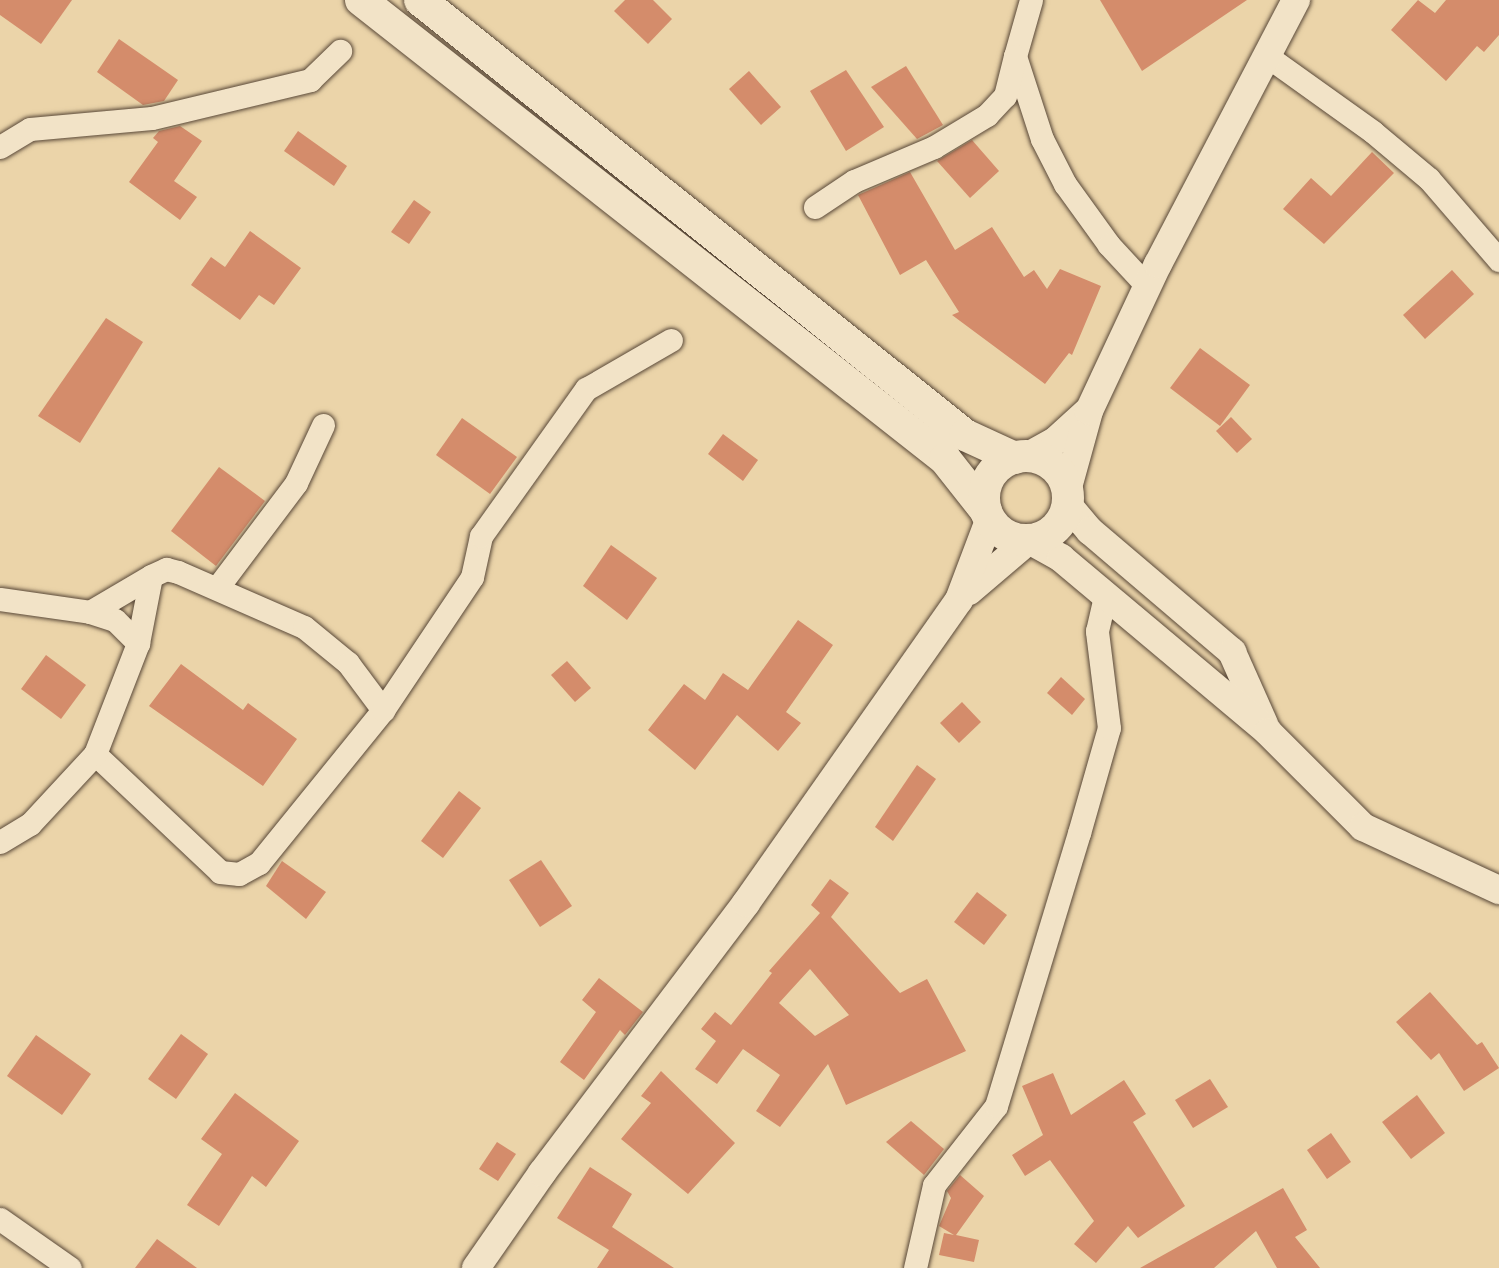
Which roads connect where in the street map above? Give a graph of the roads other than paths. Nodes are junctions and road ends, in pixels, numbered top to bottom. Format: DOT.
graph roads {
  1 [pos="361,0"];
  2 [pos="419,0"];
  3 [pos="1031,0"];
  4 [pos="1296,0"];
  5 [pos="340,51"];
  6 [pos="1016,56"];
  7 [pos="1267,56"];
  8 [pos="0,147"];
  9 [pos="814,207"];
  10 [pos="1499,260"];
  11 [pos="1147,286"];
  12 [pos="671,340"];
  13 [pos="1089,411"];
  14 [pos="323,425"];
  15 [pos="1022,457"];
  16 [pos="1067,498"];
  17 [pos="988,514"];
  18 [pos="1029,540"];
  19 [pos="151,576"];
  20 [pos="217,588"];
  21 [pos="5,595"];
  22 [pos="1105,595"];
  23 [pos="959,600"];
  24 [pos="90,612"];
  25 [pos="138,643"];
  26 [pos="383,710"];
  27 [pos="1268,733"];
  28 [pos="95,754"];
  29 [pos="0,842"];
  30 [pos="1499,890"];
  31 [pos="0,1219"];
  32 [pos="70,1268"];
  33 [pos="476,1268"];
  34 [pos="915,1268"];
  1 -- 17 [label="main road"];
  2 -- 15 [label="main road"];
  3 -- 6 [label="street"];
  4 -- 7 [label="street"];
  5 -- 8 [label="street"];
  6 -- 9 [label="street"];
  6 -- 11 [label="street"];
  7 -- 10 [label="street"];
  7 -- 11 [label="street"];
  11 -- 13 [label="street"];
  12 -- 26 [label="street"];
  13 -- 15 [label="street"];
  13 -- 16 [label="street"];
  14 -- 20 [label="street"];
  15 -- 16 [label="main road"];
  15 -- 17 [label="main road"];
  16 -- 18 [label="main road"];
  16 -- 27 [label="street"];
  17 -- 18 [label="main road"];
  17 -- 23 [label="street"];
  18 -- 22 [label="street"];
  18 -- 23 [label="street"];
  19 -- 20 [label="street"];
  19 -- 24 [label="street"];
  19 -- 25 [label="street"];
  20 -- 26 [label="street"];
  21 -- 24 [label="street"];
  22 -- 27 [label="street"];
  22 -- 34 [label="street"];
  23 -- 33 [label="street"];
  24 -- 25 [label="street"];
  25 -- 28 [label="street"];
  26 -- 28 [label="street"];
  27 -- 30 [label="street"];
  28 -- 29 [label="street"];
  31 -- 32 [label="street"];
}
